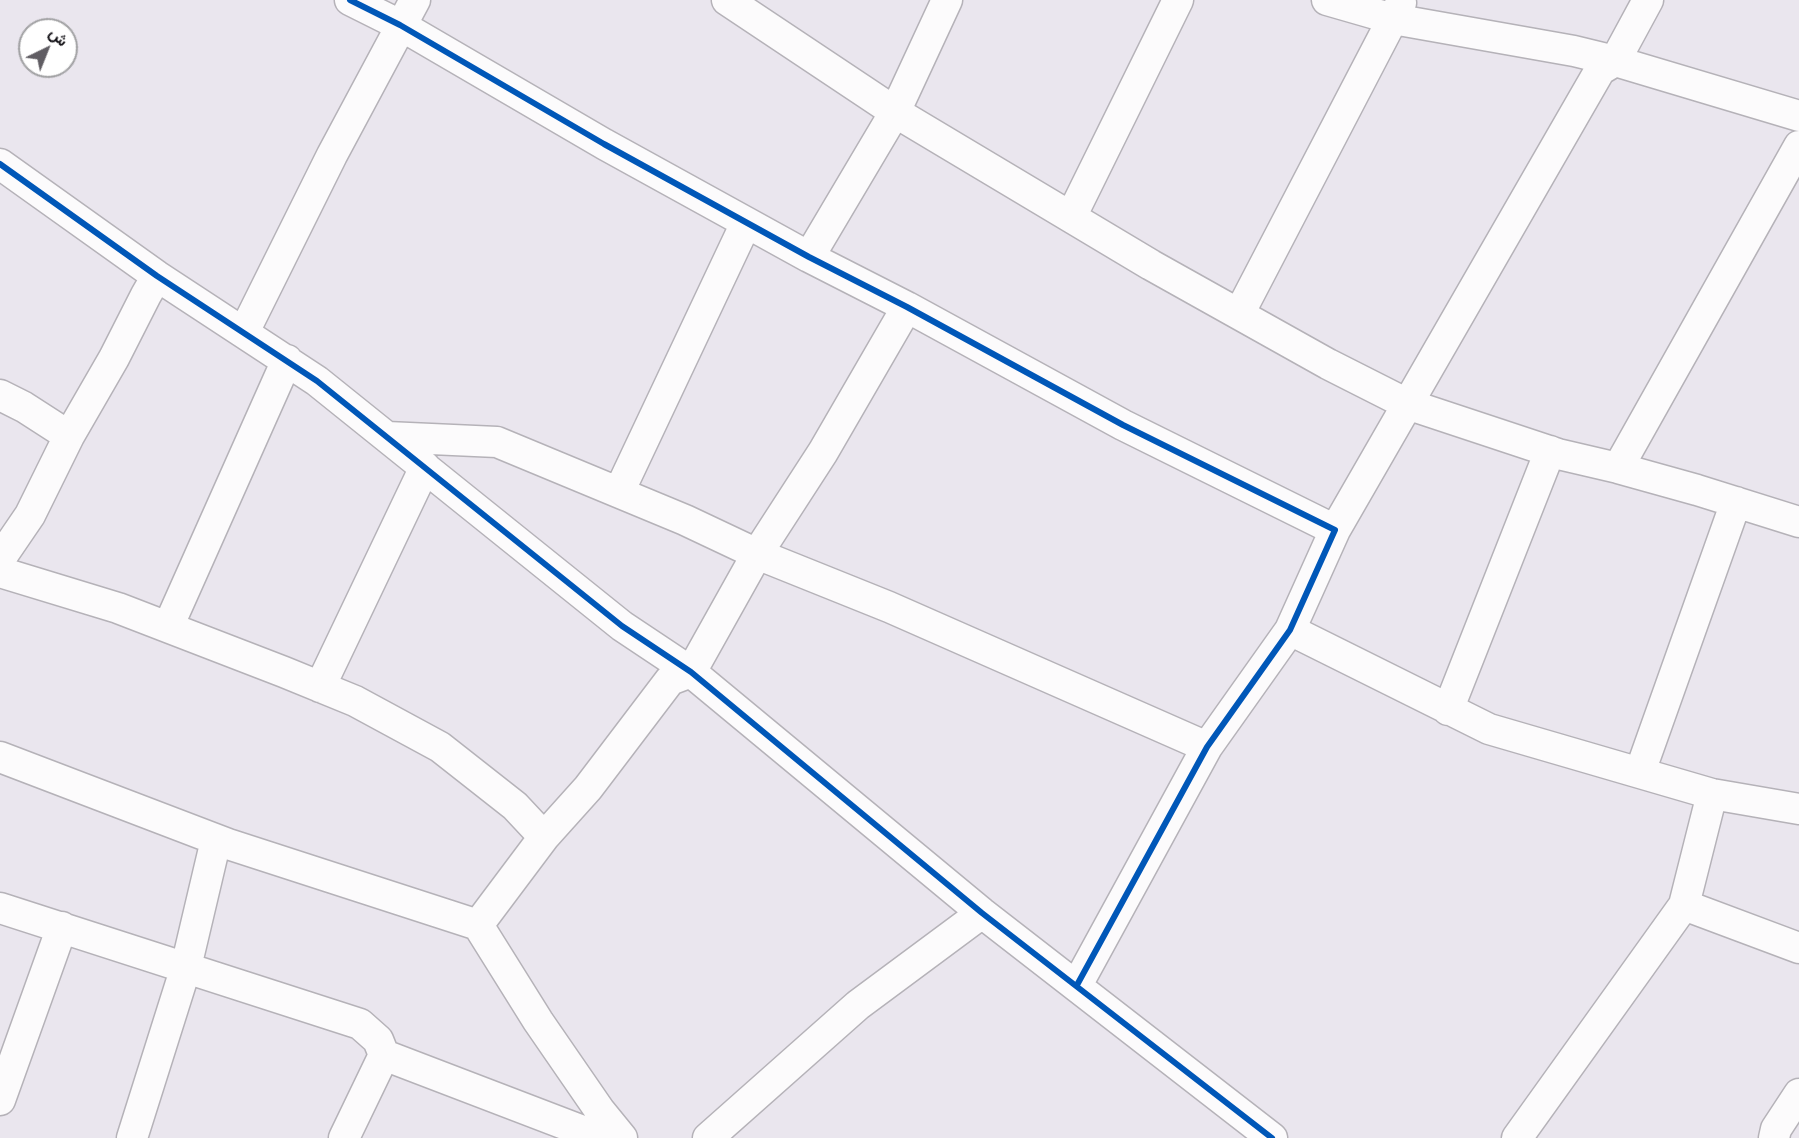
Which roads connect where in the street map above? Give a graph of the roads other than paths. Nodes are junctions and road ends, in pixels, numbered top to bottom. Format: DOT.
graph roads {
  1 [pos="350,0"];
  2 [pos="727,0"];
  3 [pos="947,0"];
  4 [pos="1178,0"];
  5 [pos="1327,0"];
  6 [pos="1648,0"];
  7 [pos="1398,9"];
  8 [pos="407,13"];
  9 [pos="1615,61"];
  10 [pos="895,112"];
  11 [pos="1799,116"];
  12 [pos="1799,146"];
  13 [pos="0,165"];
  14 [pos="1071,217"];
  15 [pos="746,223"];
  16 [pos="809,257"];
  17 [pos="157,276"];
  18 [pos="907,307"];
  19 [pos="1239,314"];
  20 [pos="244,332"];
  21 [pos="286,360"];
  22 [pos="0,396"];
  23 [pos="1407,404"];
  24 [pos="69,436"];
  25 [pos="387,436"];
  26 [pos="1550,451"];
  27 [pos="425,467"];
  28 [pos="1618,468"];
  29 [pos="619,492"];
  30 [pos="1736,502"];
  31 [pos="1799,522"];
  32 [pos="1335,530"];
  33 [pos="757,554"];
  34 [pos="0,559"];
  35 [pos="0,572"];
  36 [pos="168,627"];
  37 [pos="1290,630"];
  38 [pos="692,672"];
  39 [pos="320,687"];
  40 [pos="1448,710"];
  41 [pos="1207,747"];
  42 [pos="0,757"];
  43 [pos="1640,772"];
  44 [pos="1712,794"];
  45 [pos="1799,809"];
  46 [pos="544,837"];
  47 [pos="216,840"];
  48 [pos="1684,904"];
  49 [pos="0,908"];
  50 [pos="982,913"];
  51 [pos="478,926"];
  52 [pos="62,927"];
  53 [pos="1797,938"];
  54 [pos="186,967"];
  55 [pos="1077,985"];
  56 [pos="384,1055"];
  57 [pos="1799,1094"];
  58 [pos="0,1100"];
  59 [pos="726,1133"];
  60 [pos="132,1138"];
  61 [pos="344,1138"];
  62 [pos="601,1138"];
  63 [pos="622,1138"];
  64 [pos="1272,1138"];
  65 [pos="1517,1138"];
  66 [pos="1774,1138"];
  1 -- 8 [label="street"];
  2 -- 10 [label="street"];
  3 -- 10 [label="street"];
  4 -- 14 [label="street"];
  5 -- 7 [label="street"];
  6 -- 9 [label="street"];
  7 -- 9 [label="street"];
  7 -- 19 [label="street"];
  8 -- 15 [label="street"];
  8 -- 20 [label="street"];
  9 -- 11 [label="street"];
  9 -- 23 [label="street"];
  10 -- 14 [label="street"];
  10 -- 16 [label="street"];
  12 -- 28 [label="street"];
  13 -- 17 [label="street"];
  14 -- 19 [label="street"];
  15 -- 16 [label="street"];
  15 -- 29 [label="street"];
  16 -- 18 [label="street"];
  17 -- 20 [label="street"];
  17 -- 24 [label="street"];
  18 -- 32 [label="street"];
  18 -- 33 [label="street"];
  19 -- 23 [label="street"];
  20 -- 21 [label="street"];
  21 -- 25 [label="street"];
  21 -- 36 [label="street"];
  22 -- 24 [label="street"];
  23 -- 26 [label="street"];
  23 -- 32 [label="street"];
  24 -- 34 [label="street"];
  25 -- 27 [label="street"];
  25 -- 29 [label="street"];
  26 -- 28 [label="street"];
  26 -- 40 [label="street"];
  27 -- 38 [label="street"];
  27 -- 39 [label="street"];
  28 -- 30 [label="street"];
  29 -- 33 [label="street"];
  30 -- 31 [label="street"];
  30 -- 43 [label="street"];
  32 -- 37 [label="street"];
  33 -- 38 [label="street"];
  33 -- 41 [label="street"];
  35 -- 36 [label="street"];
  36 -- 39 [label="street"];
  37 -- 40 [label="street"];
  37 -- 41 [label="street"];
  38 -- 46 [label="street"];
  38 -- 50 [label="street"];
  39 -- 46 [label="street"];
  40 -- 43 [label="street"];
  41 -- 55 [label="street"];
  42 -- 47 [label="street"];
  43 -- 44 [label="street"];
  44 -- 45 [label="street"];
  44 -- 48 [label="street"];
  46 -- 51 [label="street"];
  47 -- 51 [label="street"];
  47 -- 54 [label="street"];
  48 -- 53 [label="street"];
  48 -- 65 [label="street"];
  49 -- 52 [label="street"];
  50 -- 55 [label="street"];
  50 -- 59 [label="street"];
  51 -- 63 [label="street"];
  52 -- 54 [label="street"];
  52 -- 58 [label="street"];
  54 -- 56 [label="street"];
  54 -- 60 [label="street"];
  55 -- 64 [label="street"];
  56 -- 61 [label="street"];
  56 -- 62 [label="street"];
  57 -- 66 [label="street"];
}
